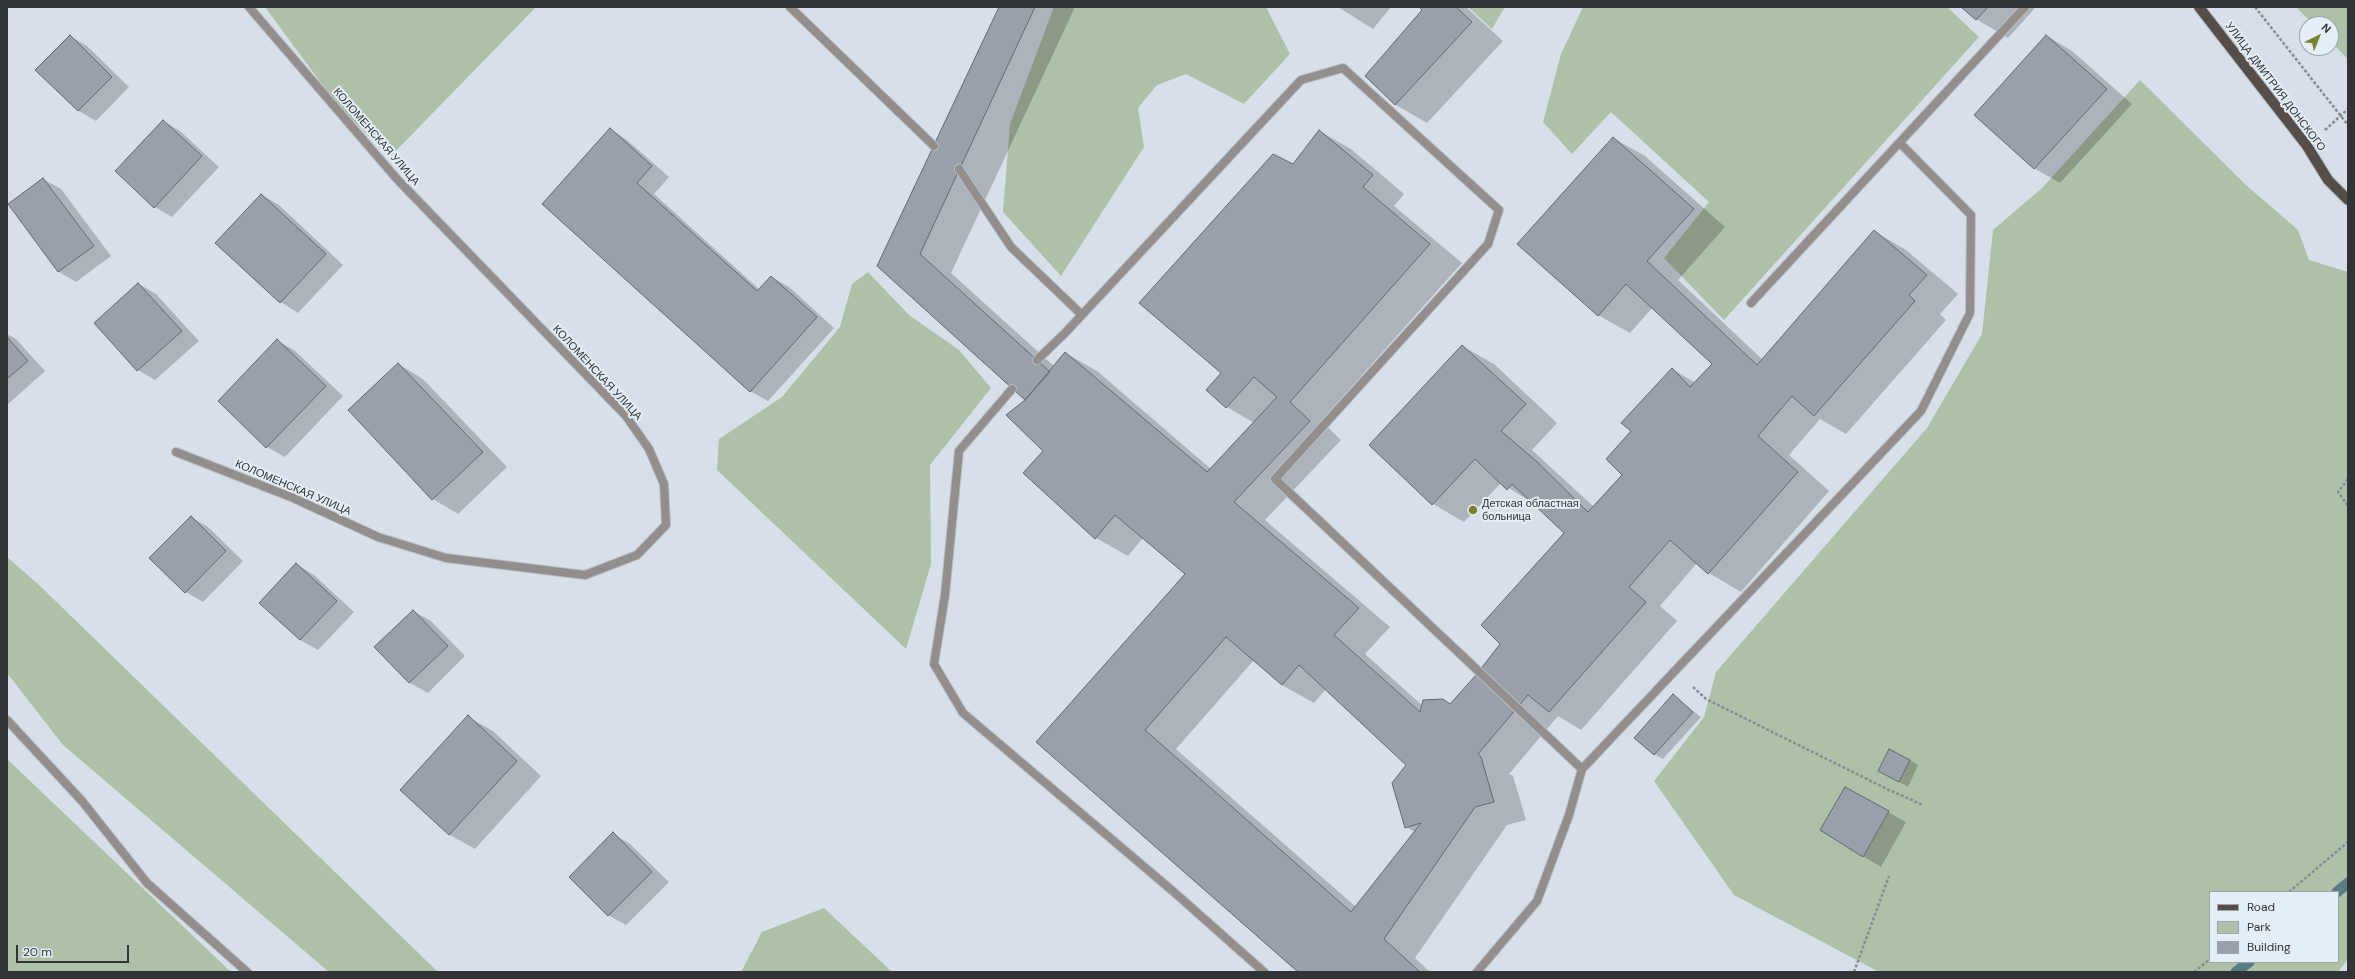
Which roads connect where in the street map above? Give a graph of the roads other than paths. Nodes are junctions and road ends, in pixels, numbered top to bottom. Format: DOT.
graph roads {
  1 [pos="248,7"];
  2 [pos="790,7"];
  3 [pos="2025,7"];
  4 [pos="2199,7"];
  5 [pos="1900,143"];
  6 [pos="934,146"];
  7 [pos="959,169"];
  8 [pos="2348,200"];
  9 [pos="1751,303"];
  10 [pos="1082,315"];
  11 [pos="1038,360"];
  12 [pos="1012,389"];
  13 [pos="176,452"];
  14 [pos="7,720"];
  15 [pos="1582,769"];
  16 [pos="247,972"];
  17 [pos="1264,972"];
  18 [pos="1477,972"];
  1 -- 13 [label="street, КОЛОМЕНСКАЯ УЛИЦА"];
  2 -- 6 [label="street"];
  3 -- 5 [label="street"];
  4 -- 8 [label="main road, УЛИЦА ДМИТРИЯ ДОНСКОГО"];
  5 -- 9 [label="street"];
  5 -- 15 [label="street"];
  7 -- 10 [label="street"];
  10 -- 11 [label="street"];
  10 -- 15 [label="street"];
  12 -- 17 [label="street"];
  14 -- 16 [label="street"];
  15 -- 18 [label="street"];
}
